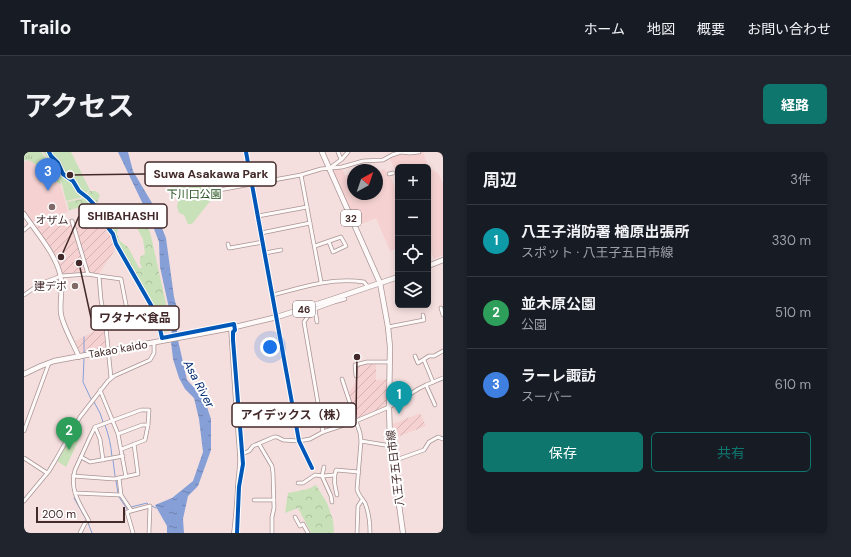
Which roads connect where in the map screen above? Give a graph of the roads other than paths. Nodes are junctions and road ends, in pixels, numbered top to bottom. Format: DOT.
graph roads {
  1 [pos="246,152"];
  2 [pos="322,152"];
  3 [pos="338,152"];
  4 [pos="348,152"];
  5 [pos="419,152"];
  6 [pos="341,160"];
  7 [pos="330,168"];
  8 [pos="301,175"];
  9 [pos="252,184"];
  10 [pos="219,190"];
  11 [pos="307,207"];
  12 [pos="24,214"];
  13 [pos="258,216"];
  14 [pos="72,221"];
  15 [pos="310,223"];
  16 [pos="31,224"];
  17 [pos="24,230"];
  18 [pos="261,233"];
  19 [pos="263,242"];
  20 [pos="328,242"];
  21 [pos="228,244"];
  22 [pos="314,246"];
  23 [pos="281,250"];
  24 [pos="265,253"];
  25 [pos="443,260"];
  26 [pos="431,265"];
  27 [pos="88,274"];
  28 [pos="61,276"];
  29 [pos="99,276"];
  30 [pos="395,278"];
  31 [pos="321,282"];
  32 [pos="380,283"];
  33 [pos="368,288"];
  34 [pos="24,295"];
  35 [pos="273,295"];
  36 [pos="334,300"];
  37 [pos="345,300"];
  38 [pos="441,308"];
  39 [pos="315,309"];
  40 [pos="154,313"];
  41 [pos="423,315"];
  42 [pos="443,315"];
  43 [pos="277,317"];
  44 [pos="129,320"];
  45 [pos="318,322"];
  46 [pos="106,328"];
  47 [pos="229,328"];
  48 [pos="388,328"];
  49 [pos="154,343"];
  50 [pos="108,351"];
  51 [pos="443,352"];
  52 [pos="80,356"];
  53 [pos="415,356"];
  54 [pos="424,360"];
  55 [pos="49,362"];
  56 [pos="390,362"];
  57 [pos="24,374"];
  58 [pos="356,376"];
  59 [pos="111,378"];
  60 [pos="443,378"];
  61 [pos="342,379"];
  62 [pos="433,382"];
  63 [pos="426,385"];
  64 [pos="100,390"];
  65 [pos="435,405"];
  66 [pos="389,407"];
  67 [pos="113,420"];
  68 [pos="356,421"];
  69 [pos="148,425"];
  70 [pos="95,427"];
  71 [pos="24,431"];
  72 [pos="323,432"];
  73 [pos="118,434"];
  74 [pos="443,439"];
  75 [pos="299,441"];
  76 [pos="361,441"];
  77 [pos="134,444"];
  78 [pos="259,444"];
  79 [pos="391,446"];
  80 [pos="122,449"];
  81 [pos="240,455"];
  82 [pos="123,456"];
  83 [pos="80,457"];
  84 [pos="24,458"];
  85 [pos="103,460"];
  86 [pos="393,461"];
  87 [pos="324,467"];
  88 [pos="312,468"];
  89 [pos="359,472"];
  90 [pos="47,473"];
  91 [pos="334,475"];
  92 [pos="73,476"];
  93 [pos="322,476"];
  94 [pos="126,477"];
  95 [pos="119,478"];
  96 [pos="298,483"];
  97 [pos="75,494"];
  98 [pos="337,494"];
  99 [pos="121,495"];
  100 [pos="254,500"];
  101 [pos="274,500"];
  102 [pos="362,500"];
  103 [pos="24,501"];
  104 [pos="332,502"];
  105 [pos="131,510"];
  106 [pos="295,517"];
  107 [pos="80,533"];
  108 [pos="133,533"];
  109 [pos="149,533"];
  110 [pos="234,533"];
  111 [pos="272,533"];
  112 [pos="308,533"];
  113 [pos="357,533"];
  114 [pos="370,533"];
  115 [pos="403,533"];
  1 -- 9 [label="street"];
  2 -- 7 [label="main road, 八王子五日市線 / 32"];
  3 -- 6 [label="street"];
  4 -- 6 [label="street"];
  5 -- 7 [label="street"];
  6 -- 7 [label="street"];
  7 -- 8 [label="street"];
  7 -- 32 [label="main road, 八王子五日市線 / 32"];
  8 -- 9 [label="street"];
  8 -- 11 [label="street"];
  9 -- 10 [label="street"];
  9 -- 13 [label="street"];
  11 -- 13 [label="street"];
  11 -- 15 [label="street"];
  12 -- 16 [label="street"];
  13 -- 18 [label="street"];
  14 -- 27 [label="street"];
  15 -- 18 [label="street"];
  15 -- 22 [label="street"];
  16 -- 17 [label="street"];
  16 -- 28 [label="street"];
  18 -- 19 [label="street"];
  19 -- 21 [label="street"];
  19 -- 24 [label="street"];
  20 -- 20 [label="street"];
  20 -- 22 [label="street"];
  22 -- 31 [label="street"];
  23 -- 24 [label="street"];
  24 -- 35 [label="street"];
  25 -- 26 [label="main road"];
  27 -- 28 [label="street"];
  27 -- 29 [label="street"];
  28 -- 34 [label="street"];
  28 -- 52 [label="street"];
  29 -- 44 [label="street"];
  29 -- 46 [label="street"];
  30 -- 32 [label="main road, Takao kaido / 46"];
  31 -- 33 [label="street"];
  31 -- 35 [label="street"];
  32 -- 33 [label="main road, Takao kaido / 46"];
  32 -- 48 [label="main road, 八王子五日市線 / 32"];
  33 -- 36 [label="main road, Takao kaido / 46"];
  35 -- 43 [label="street"];
  36 -- 37 [label="street"];
  36 -- 39 [label="street"];
  36 -- 43 [label="main road, Takao kaido / 46"];
  38 -- 42 [label="street"];
  39 -- 45 [label="street"];
  39 -- 72 [label="street"];
  40 -- 44 [label="street"];
  41 -- 48 [label="street"];
  43 -- 47 [label="main road, Takao kaido / 46"];
  43 -- 75 [label="street"];
  44 -- 46 [label="street"];
  46 -- 50 [label="street"];
  47 -- 49 [label="main road, Takao kaido / 46"];
  47 -- 81 [label="street"];
  48 -- 56 [label="main road, 八王子五日市線 / 32"];
  49 -- 50 [label="main road, Takao kaido / 46"];
  49 -- 59 [label="street"];
  50 -- 52 [label="main road, Takao kaido / 46"];
  50 -- 59 [label="street"];
  51 -- 54 [label="street"];
  52 -- 55 [label="main road, Takao kaido / 46"];
  53 -- 54 [label="street"];
  54 -- 62 [label="street"];
  55 -- 57 [label="main road, Takao kaido / 46"];
  55 -- 71 [label="street"];
  56 -- 58 [label="street"];
  56 -- 66 [label="main road, 八王子五日市線 / 32"];
  59 -- 64 [label="street"];
  60 -- 62 [label="street"];
  61 -- 68 [label="street"];
  62 -- 63 [label="street"];
  63 -- 65 [label="street"];
  63 -- 66 [label="street"];
  64 -- 67 [label="street"];
  64 -- 90 [label="street"];
  66 -- 68 [label="street"];
  66 -- 79 [label="main road, 八王子五日市線 / 32"];
  67 -- 69 [label="street"];
  67 -- 70 [label="street"];
  67 -- 73 [label="street"];
  68 -- 72 [label="street"];
  68 -- 76 [label="street"];
  69 -- 73 [label="street"];
  69 -- 77 [label="street"];
  70 -- 83 [label="street"];
  70 -- 85 [label="street"];
  72 -- 75 [label="street"];
  73 -- 80 [label="street"];
  74 -- 86 [label="street"];
  75 -- 78 [label="street"];
  75 -- 88 [label="street"];
  76 -- 79 [label="street"];
  76 -- 89 [label="street"];
  77 -- 80 [label="street"];
  77 -- 94 [label="street"];
  78 -- 81 [label="street"];
  78 -- 101 [label="street"];
  79 -- 86 [label="main road, 八王子五日市線 / 32"];
  80 -- 82 [label="street"];
  81 -- 110 [label="street"];
  82 -- 85 [label="street"];
  82 -- 94 [label="street"];
  83 -- 85 [label="street"];
  83 -- 92 [label="street"];
  84 -- 90 [label="street"];
  86 -- 115 [label="main road, 八王子五日市線 / 32"];
  87 -- 93 [label="street"];
  89 -- 91 [label="street"];
  89 -- 102 [label="street"];
  90 -- 103 [label="street"];
  91 -- 93 [label="street"];
  91 -- 98 [label="street"];
  92 -- 95 [label="street"];
  92 -- 97 [label="street"];
  93 -- 96 [label="street"];
  93 -- 104 [label="street"];
  94 -- 95 [label="street"];
  95 -- 99 [label="street"];
  97 -- 99 [label="street"];
  97 -- 107 [label="street"];
  99 -- 105 [label="street"];
  100 -- 101 [label="street"];
  101 -- 111 [label="street"];
  102 -- 113 [label="street"];
  102 -- 114 [label="street"];
  105 -- 108 [label="street"];
  105 -- 109 [label="street"];
  106 -- 112 [label="street"];
}
